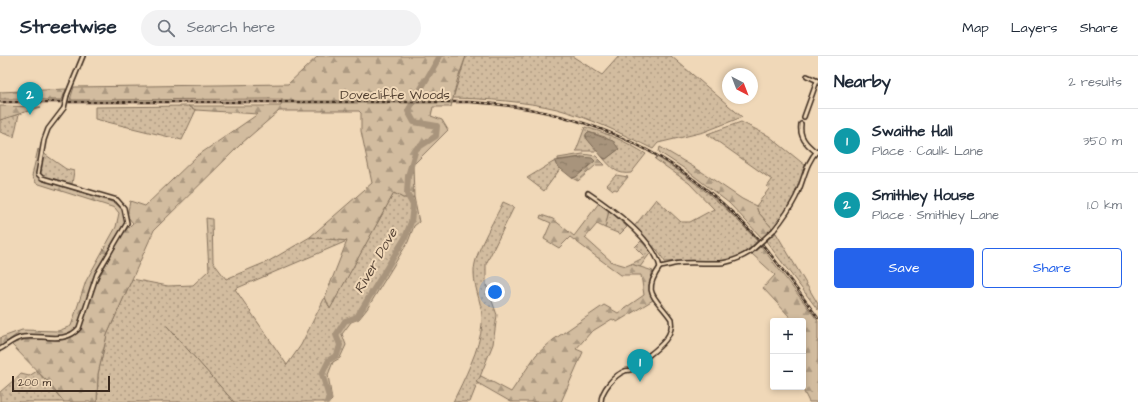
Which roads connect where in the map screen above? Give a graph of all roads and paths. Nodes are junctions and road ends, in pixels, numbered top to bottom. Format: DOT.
graph roads {
  1 [pos="82,56"];
  2 [pos="806,76"];
  3 [pos="818,81"];
  4 [pos="804,117"];
  5 [pos="801,124"];
  6 [pos="817,151"];
  7 [pos="588,193"];
  8 [pos="660,267"];
  9 [pos="0,349"];
  10 [pos="601,402"];
  1 -- 9 [label="street, bridge"];
  2 -- 3 [label="street"];
  3 -- 4 [label="street"];
  5 -- 6 [label="street"];
  6 -- 8 [label="street, bridge"];
  7 -- 8 [label="street"];
  8 -- 10 [label="street"];
}
